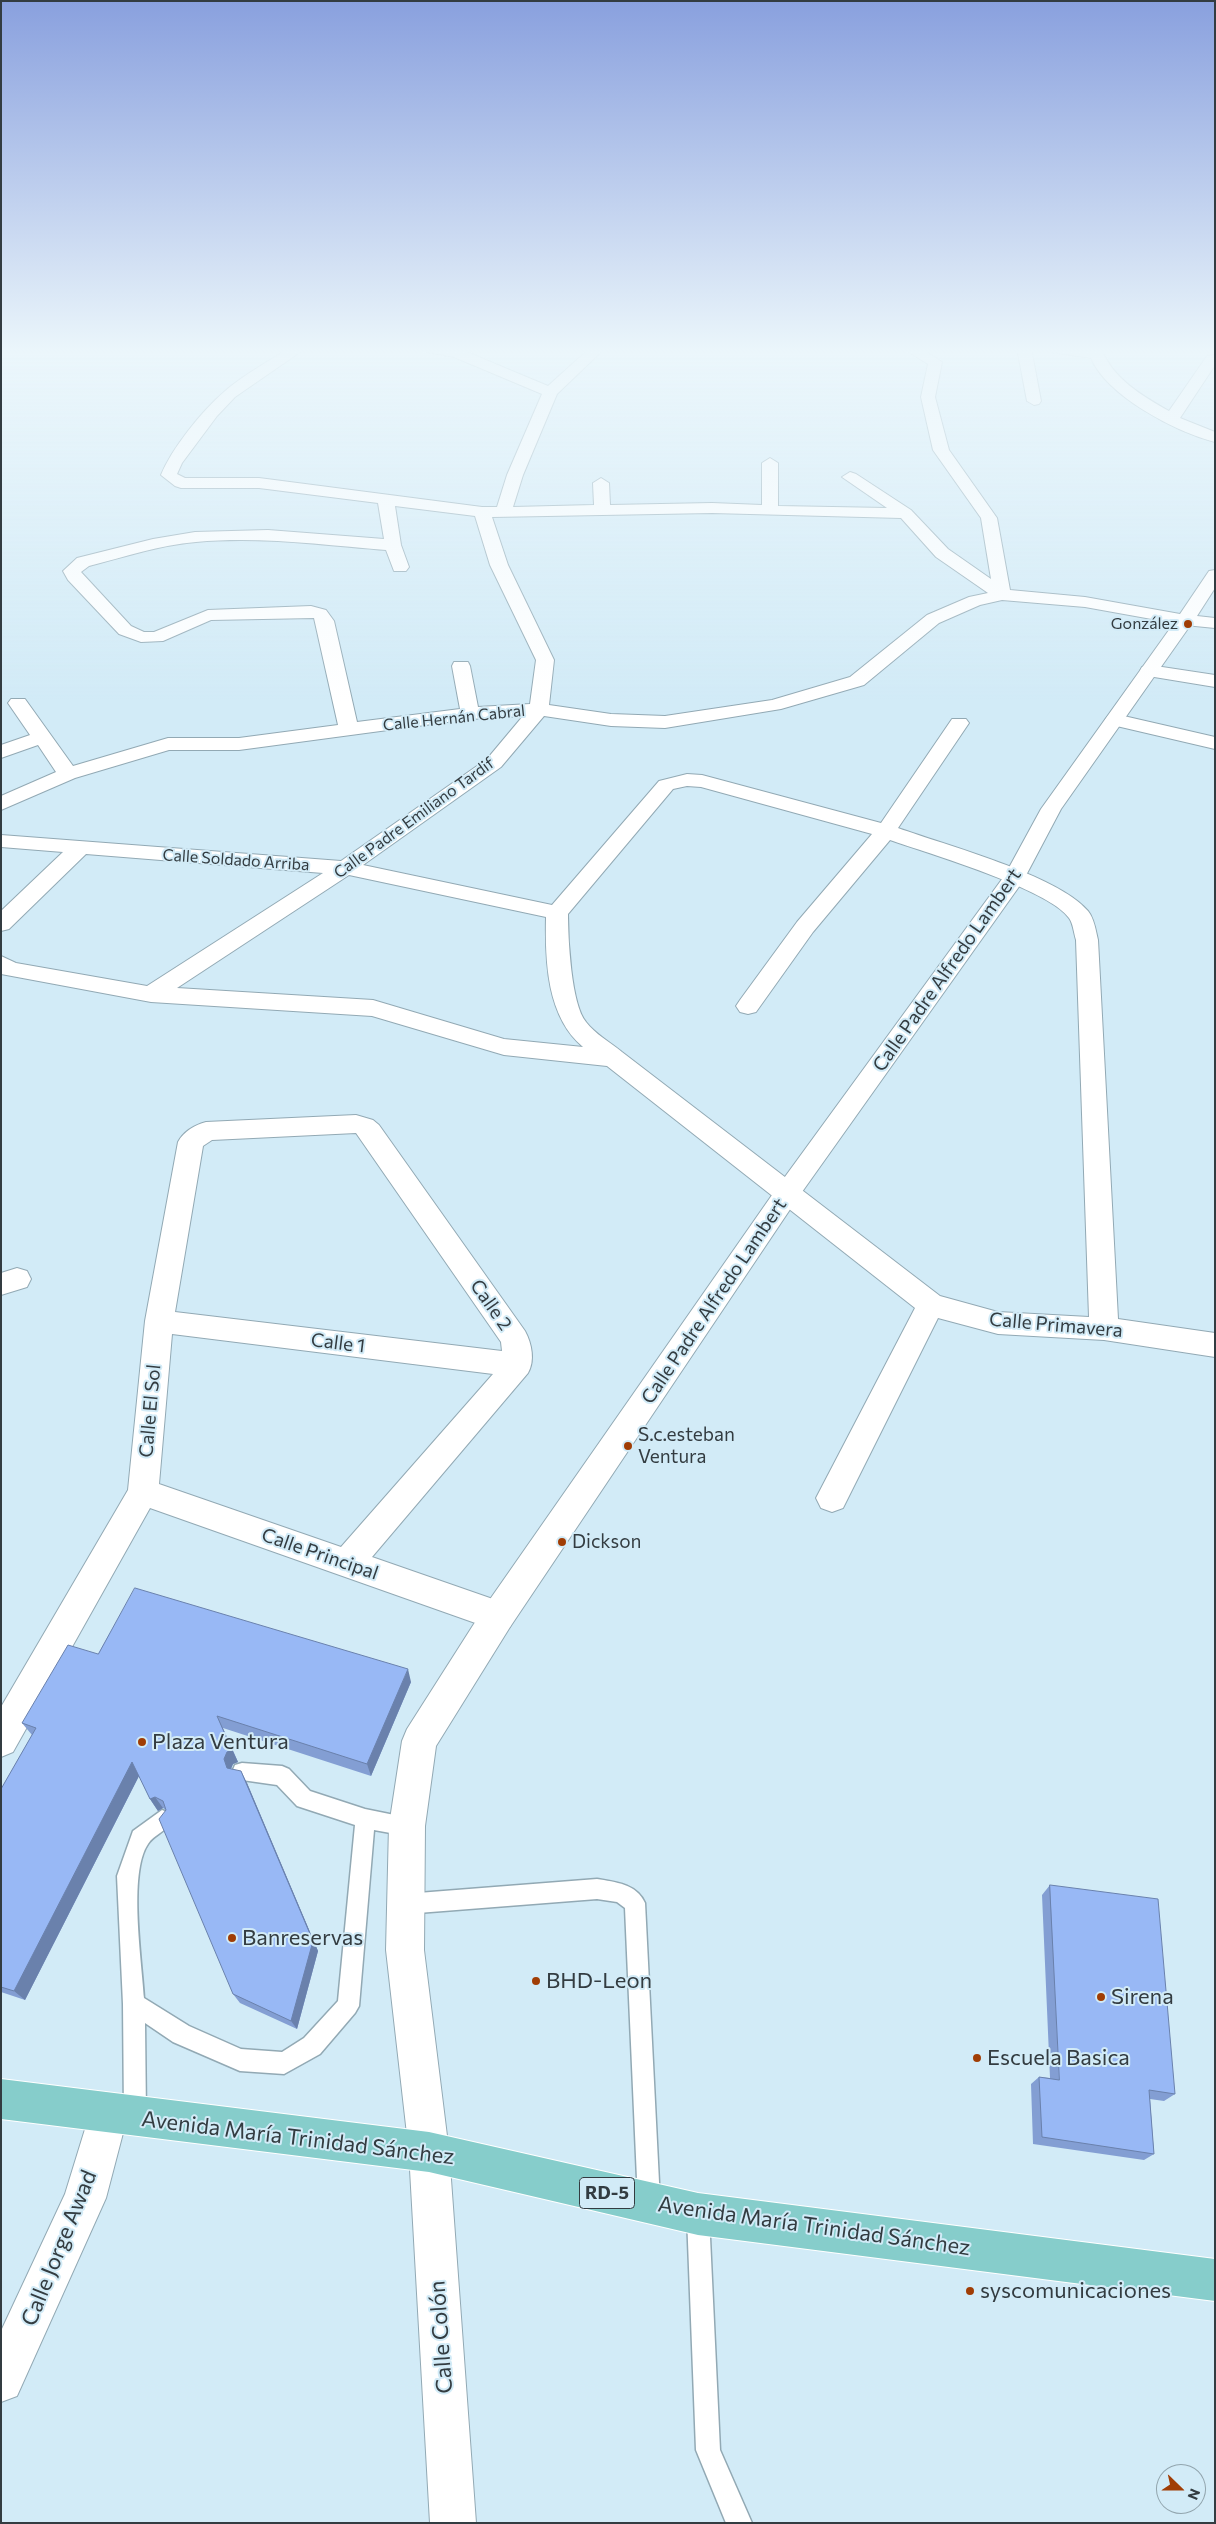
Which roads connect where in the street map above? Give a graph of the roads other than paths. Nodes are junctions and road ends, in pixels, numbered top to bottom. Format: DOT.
graph roads {
  1 [pos="174,466"];
  2 [pos="519,466"];
  3 [pos="770,466"];
  4 [pos="952,466"];
  5 [pos="850,477"];
  6 [pos="601,483"];
  7 [pos="386,501"];
  8 [pos="602,509"];
  9 [pos="770,510"];
  10 [pos="504,511"];
  11 [pos="482,512"];
  12 [pos="905,513"];
  13 [pos="393,545"];
  14 [pos="400,567"];
  15 [pos="1215,575"];
  16 [pos="1002,595"];
  17 [pos="1185,620"];
  18 [pos="1215,623"];
  19 [pos="461,666"];
  20 [pos="1149,671"];
  21 [pos="1215,681"];
  22 [pos="18,703"];
  23 [pos="539,709"];
  24 [pos="470,713"];
  25 [pos="1115,720"];
  26 [pos="958,723"];
  27 [pos="349,730"];
  28 [pos="42,737"];
  29 [pos="1215,743"];
  30 [pos="1,752"];
  31 [pos="68,774"];
  32 [pos="1,804"];
  33 [pos="886,831"];
  34 [pos="1,841"];
  35 [pos="80,848"];
  36 [pos="345,868"];
  37 [pos="1015,876"];
  38 [pos="557,913"];
  39 [pos="1,924"];
  40 [pos="1,963"];
  41 [pos="150,994"];
  42 [pos="748,1006"];
  43 [pos="613,1058"];
  44 [pos="282,1126"];
  45 [pos="788,1192"];
  46 [pos="931,1306"];
  47 [pos="159,1321"];
  48 [pos="1104,1329"];
  49 [pos="1215,1345"];
  50 [pos="518,1365"];
  51 [pos="143,1492"];
  52 [pos="832,1498"];
  53 [pos="346,1564"];
  54 [pos="498,1616"];
  55 [pos="1,1740"];
  56 [pos="242,1772"];
  57 [pos="365,1819"];
  58 [pos="162,1820"];
  59 [pos="406,1826"];
  60 [pos="405,1904"];
  61 [pos="134,2004"];
  62 [pos="1,2099"];
  63 [pos="122,2115"];
  64 [pos="429,2152"];
  65 [pos="650,2203"];
  66 [pos="698,2214"];
  67 [pos="1215,2280"];
  68 [pos="1,2380"];
  69 [pos="453,2523"];
  70 [pos="738,2523"];
  1 -- 7 [label="street"];
  2 -- 10 [label="street"];
  3 -- 9 [label="street"];
  4 -- 16 [label="street"];
  5 -- 12 [label="street"];
  6 -- 8 [label="street"];
  7 -- 11 [label="street"];
  7 -- 13 [label="street"];
  8 -- 9 [label="street"];
  8 -- 10 [label="street"];
  9 -- 12 [label="street"];
  10 -- 11 [label="street"];
  11 -- 23 [label="street"];
  12 -- 16 [label="street"];
  13 -- 14 [label="street"];
  13 -- 27 [label="street"];
  15 -- 17 [label="street, Calle Padre Alfredo Lambert"];
  16 -- 17 [label="street, Calle Hernán Cabral"];
  16 -- 23 [label="street, Calle Hernán Cabral"];
  17 -- 18 [label="street, Calle Hernán Cabral"];
  17 -- 20 [label="street, Calle Padre Alfredo Lambert"];
  19 -- 24 [label="street"];
  20 -- 21 [label="street"];
  20 -- 25 [label="street, Calle Padre Alfredo Lambert"];
  22 -- 28 [label="street"];
  23 -- 24 [label="street, Calle Hernán Cabral"];
  23 -- 36 [label="street, Calle Padre Emiliano Tardif"];
  24 -- 27 [label="street, Calle Hernán Cabral"];
  25 -- 29 [label="street"];
  25 -- 37 [label="street, Calle Padre Alfredo Lambert"];
  26 -- 33 [label="street"];
  27 -- 31 [label="street, Calle Hernán Cabral"];
  28 -- 30 [label="street"];
  28 -- 31 [label="street"];
  31 -- 32 [label="street, Calle Hernán Cabral"];
  33 -- 37 [label="street"];
  33 -- 38 [label="street"];
  33 -- 42 [label="street"];
  34 -- 35 [label="street, Calle Soldado Arriba"];
  35 -- 36 [label="street, Calle Soldado Arriba"];
  35 -- 39 [label="street"];
  36 -- 38 [label="street, Calle Soldado Arriba"];
  36 -- 41 [label="street, Calle Padre Emiliano Tardif"];
  37 -- 45 [label="street, Calle Padre Alfredo Lambert"];
  37 -- 48 [label="street"];
  38 -- 43 [label="street, Calle Primavera"];
  40 -- 41 [label="street"];
  41 -- 43 [label="street"];
  43 -- 45 [label="street, Calle Primavera"];
  44 -- 47 [label="street, Calle El Sol"];
  44 -- 50 [label="street, Calle 2"];
  45 -- 46 [label="street, Calle Primavera"];
  45 -- 54 [label="street, Calle Padre Alfredo Lambert"];
  46 -- 48 [label="street, Calle Primavera"];
  46 -- 52 [label="street"];
  47 -- 50 [label="street, Calle 1"];
  47 -- 51 [label="street, Calle El Sol"];
  48 -- 49 [label="street, Calle Primavera"];
  50 -- 53 [label="street"];
  51 -- 53 [label="street, Calle Principal"];
  51 -- 55 [label="street, Calle El Sol"];
  53 -- 54 [label="street, Calle Principal"];
  54 -- 59 [label="street, Calle Padre Alfredo Lambert"];
  56 -- 57 [label="lane"];
  57 -- 59 [label="lane"];
  57 -- 61 [label="lane"];
  58 -- 61 [label="lane"];
  59 -- 60 [label="street, Calle Padre Alfredo Lambert"];
  60 -- 64 [label="street, Calle Padre Alfredo Lambert"];
  60 -- 65 [label="lane"];
  61 -- 63 [label="lane"];
  62 -- 63 [label="main road, Avenida María Trinidad Sánchez / RD-5"];
  63 -- 64 [label="main road, Avenida María Trinidad Sánchez / RD-5"];
  63 -- 68 [label="street, Calle Jorge Awad"];
  64 -- 65 [label="main road, Avenida María Trinidad Sánchez / RD-5"];
  64 -- 69 [label="street, Calle Colón"];
  65 -- 66 [label="main road, Avenida María Trinidad Sánchez / RD-5"];
  66 -- 67 [label="main road, Avenida María Trinidad Sánchez / RD-5"];
  66 -- 70 [label="lane"];
}
